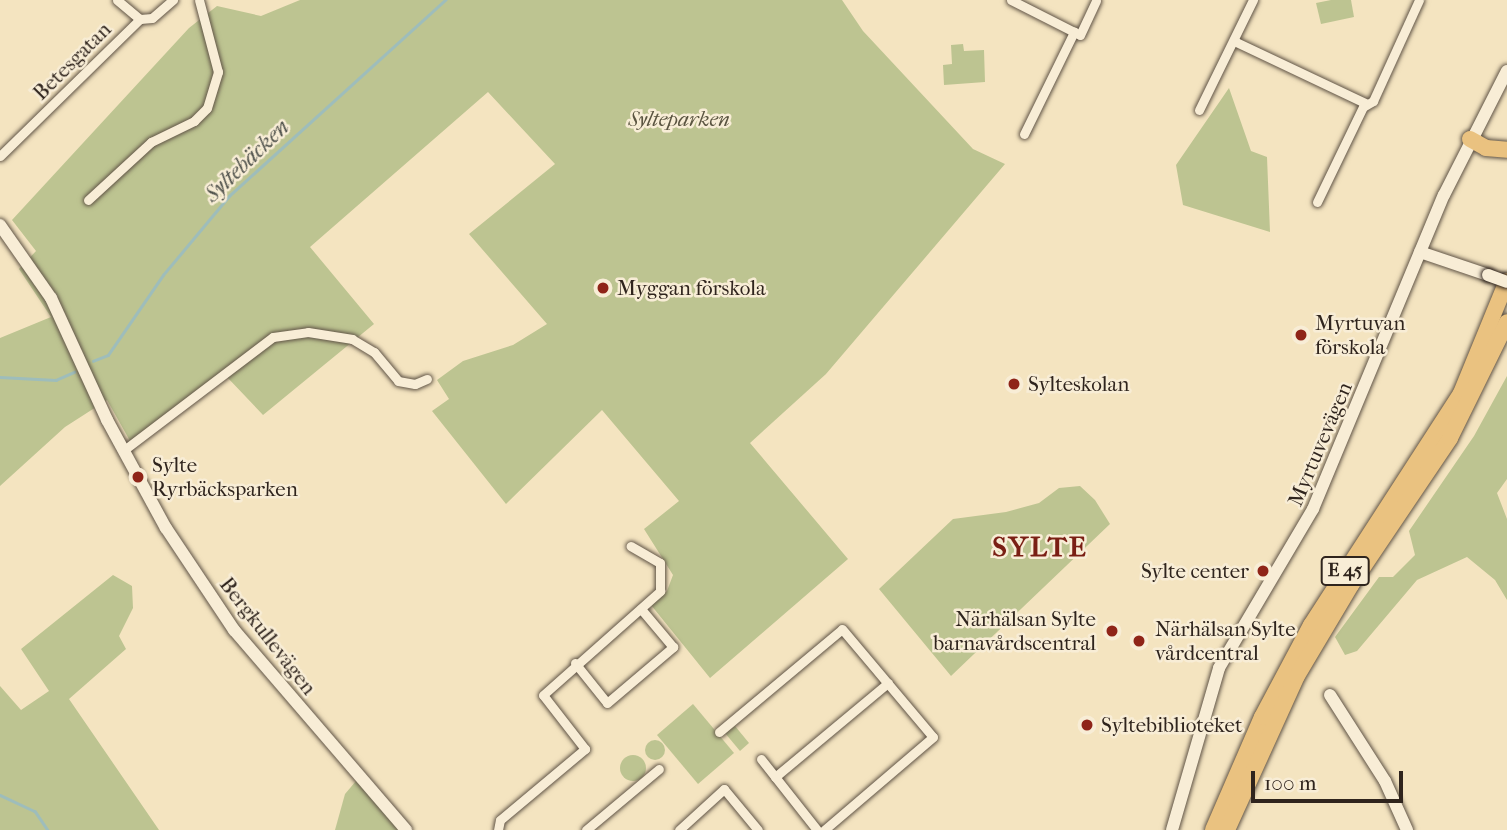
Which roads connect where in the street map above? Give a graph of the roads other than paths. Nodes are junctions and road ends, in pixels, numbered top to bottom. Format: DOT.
graph roads {
  1 [pos="117,0"];
  2 [pos="173,0"];
  3 [pos="199,0"];
  4 [pos="1011,0"];
  5 [pos="1096,0"];
  6 [pos="1254,0"];
  7 [pos="1419,0"];
  8 [pos="140,19"];
  9 [pos="1074,32"];
  10 [pos="1234,41"];
  11 [pos="1507,71"];
  12 [pos="1367,104"];
  13 [pos="1199,110"];
  14 [pos="1024,134"];
  15 [pos="1470,139"];
  16 [pos="1507,150"];
  17 [pos="0,156"];
  18 [pos="88,200"];
  19 [pos="1317,202"];
  20 [pos="0,225"];
  21 [pos="1420,252"];
  22 [pos="1507,282"];
  23 [pos="1507,322"];
  24 [pos="427,379"];
  25 [pos="124,450"];
  26 [pos="631,547"];
  27 [pos="641,609"];
  28 [pos="575,663"];
  29 [pos="888,683"];
  30 [pos="1330,695"];
  31 [pos="719,732"];
  32 [pos="761,759"];
  33 [pos="659,769"];
  34 [pos="775,777"];
  35 [pos="406,830"];
  36 [pos="498,830"];
  37 [pos="586,830"];
  38 [pos="679,830"];
  39 [pos="758,830"];
  40 [pos="817,830"];
  41 [pos="824,830"];
  42 [pos="1171,830"];
  43 [pos="1213,830"];
  44 [pos="1227,830"];
  45 [pos="1407,830"];
  1 -- 8 [label="street"];
  2 -- 8 [label="street, Betesgatan"];
  3 -- 18 [label="street"];
  4 -- 9 [label="street"];
  5 -- 9 [label="street"];
  6 -- 10 [label="street"];
  7 -- 12 [label="street"];
  8 -- 17 [label="street, Betesgatan"];
  9 -- 14 [label="street"];
  10 -- 12 [label="street"];
  10 -- 13 [label="street"];
  11 -- 15 [label="street, Myrtuvevägen"];
  12 -- 19 [label="street"];
  15 -- 16 [label="highway"];
  15 -- 21 [label="street, Myrtuvevägen"];
  20 -- 25 [label="street, Bergkullevägen"];
  21 -- 22 [label="street, bridge"];
  21 -- 42 [label="street, Myrtuvevägen"];
  22 -- 43 [label="highway, E 45"];
  23 -- 44 [label="highway, E 45"];
  24 -- 25 [label="street"];
  25 -- 35 [label="street, Bergkullevägen"];
  26 -- 27 [label="street"];
  27 -- 28 [label="street"];
  27 -- 28 [label="street"];
  28 -- 36 [label="street"];
  29 -- 31 [label="street"];
  29 -- 34 [label="street"];
  29 -- 41 [label="street"];
  30 -- 45 [label="street"];
  32 -- 34 [label="street"];
  33 -- 37 [label="street"];
  34 -- 40 [label="street"];
  38 -- 39 [label="street"];
}
